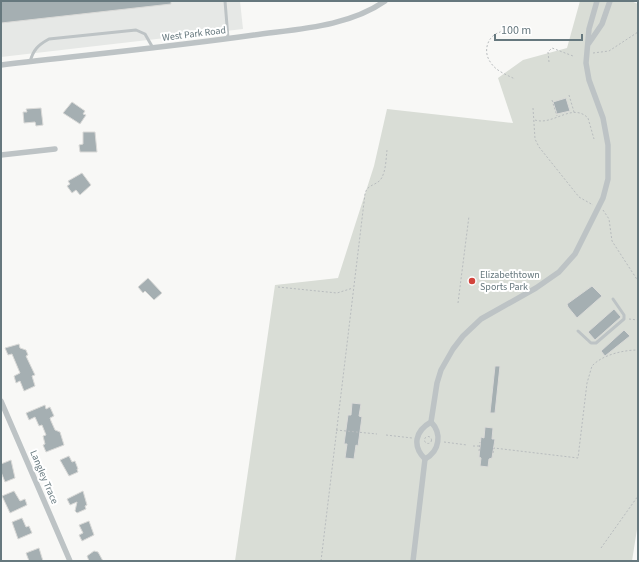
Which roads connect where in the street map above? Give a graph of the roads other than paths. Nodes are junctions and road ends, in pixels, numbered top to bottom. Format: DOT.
graph roads {
  1 [pos="225,1"];
  2 [pos="385,1"];
  3 [pos="597,1"];
  4 [pos="610,1"];
  5 [pos="228,38"];
  6 [pos="589,43"];
  7 [pos="153,48"];
  8 [pos="30,62"];
  9 [pos="1,65"];
  10 [pos="55,149"];
  11 [pos="1,155"];
  12 [pos="613,299"];
  13 [pos="578,331"];
  14 [pos="1,401"];
  15 [pos="431,422"];
  16 [pos="425,460"];
  17 [pos="70,561"];
  18 [pos="413,561"];
  1 -- 5 [label="lane"];
  2 -- 5 [label="street, West Park Road"];
  3 -- 6 [label="street"];
  4 -- 6 [label="street"];
  5 -- 7 [label="street, West Park Road"];
  6 -- 15 [label="street"];
  7 -- 8 [label="street, West Park Road"];
  7 -- 8 [label="lane"];
  8 -- 9 [label="street, West Park Road"];
  10 -- 11 [label="street"];
  12 -- 13 [label="lane"];
  14 -- 17 [label="street, Langley Trace"];
  15 -- 16 [label="street"];
  15 -- 16 [label="street"];
  16 -- 18 [label="street"];
}
